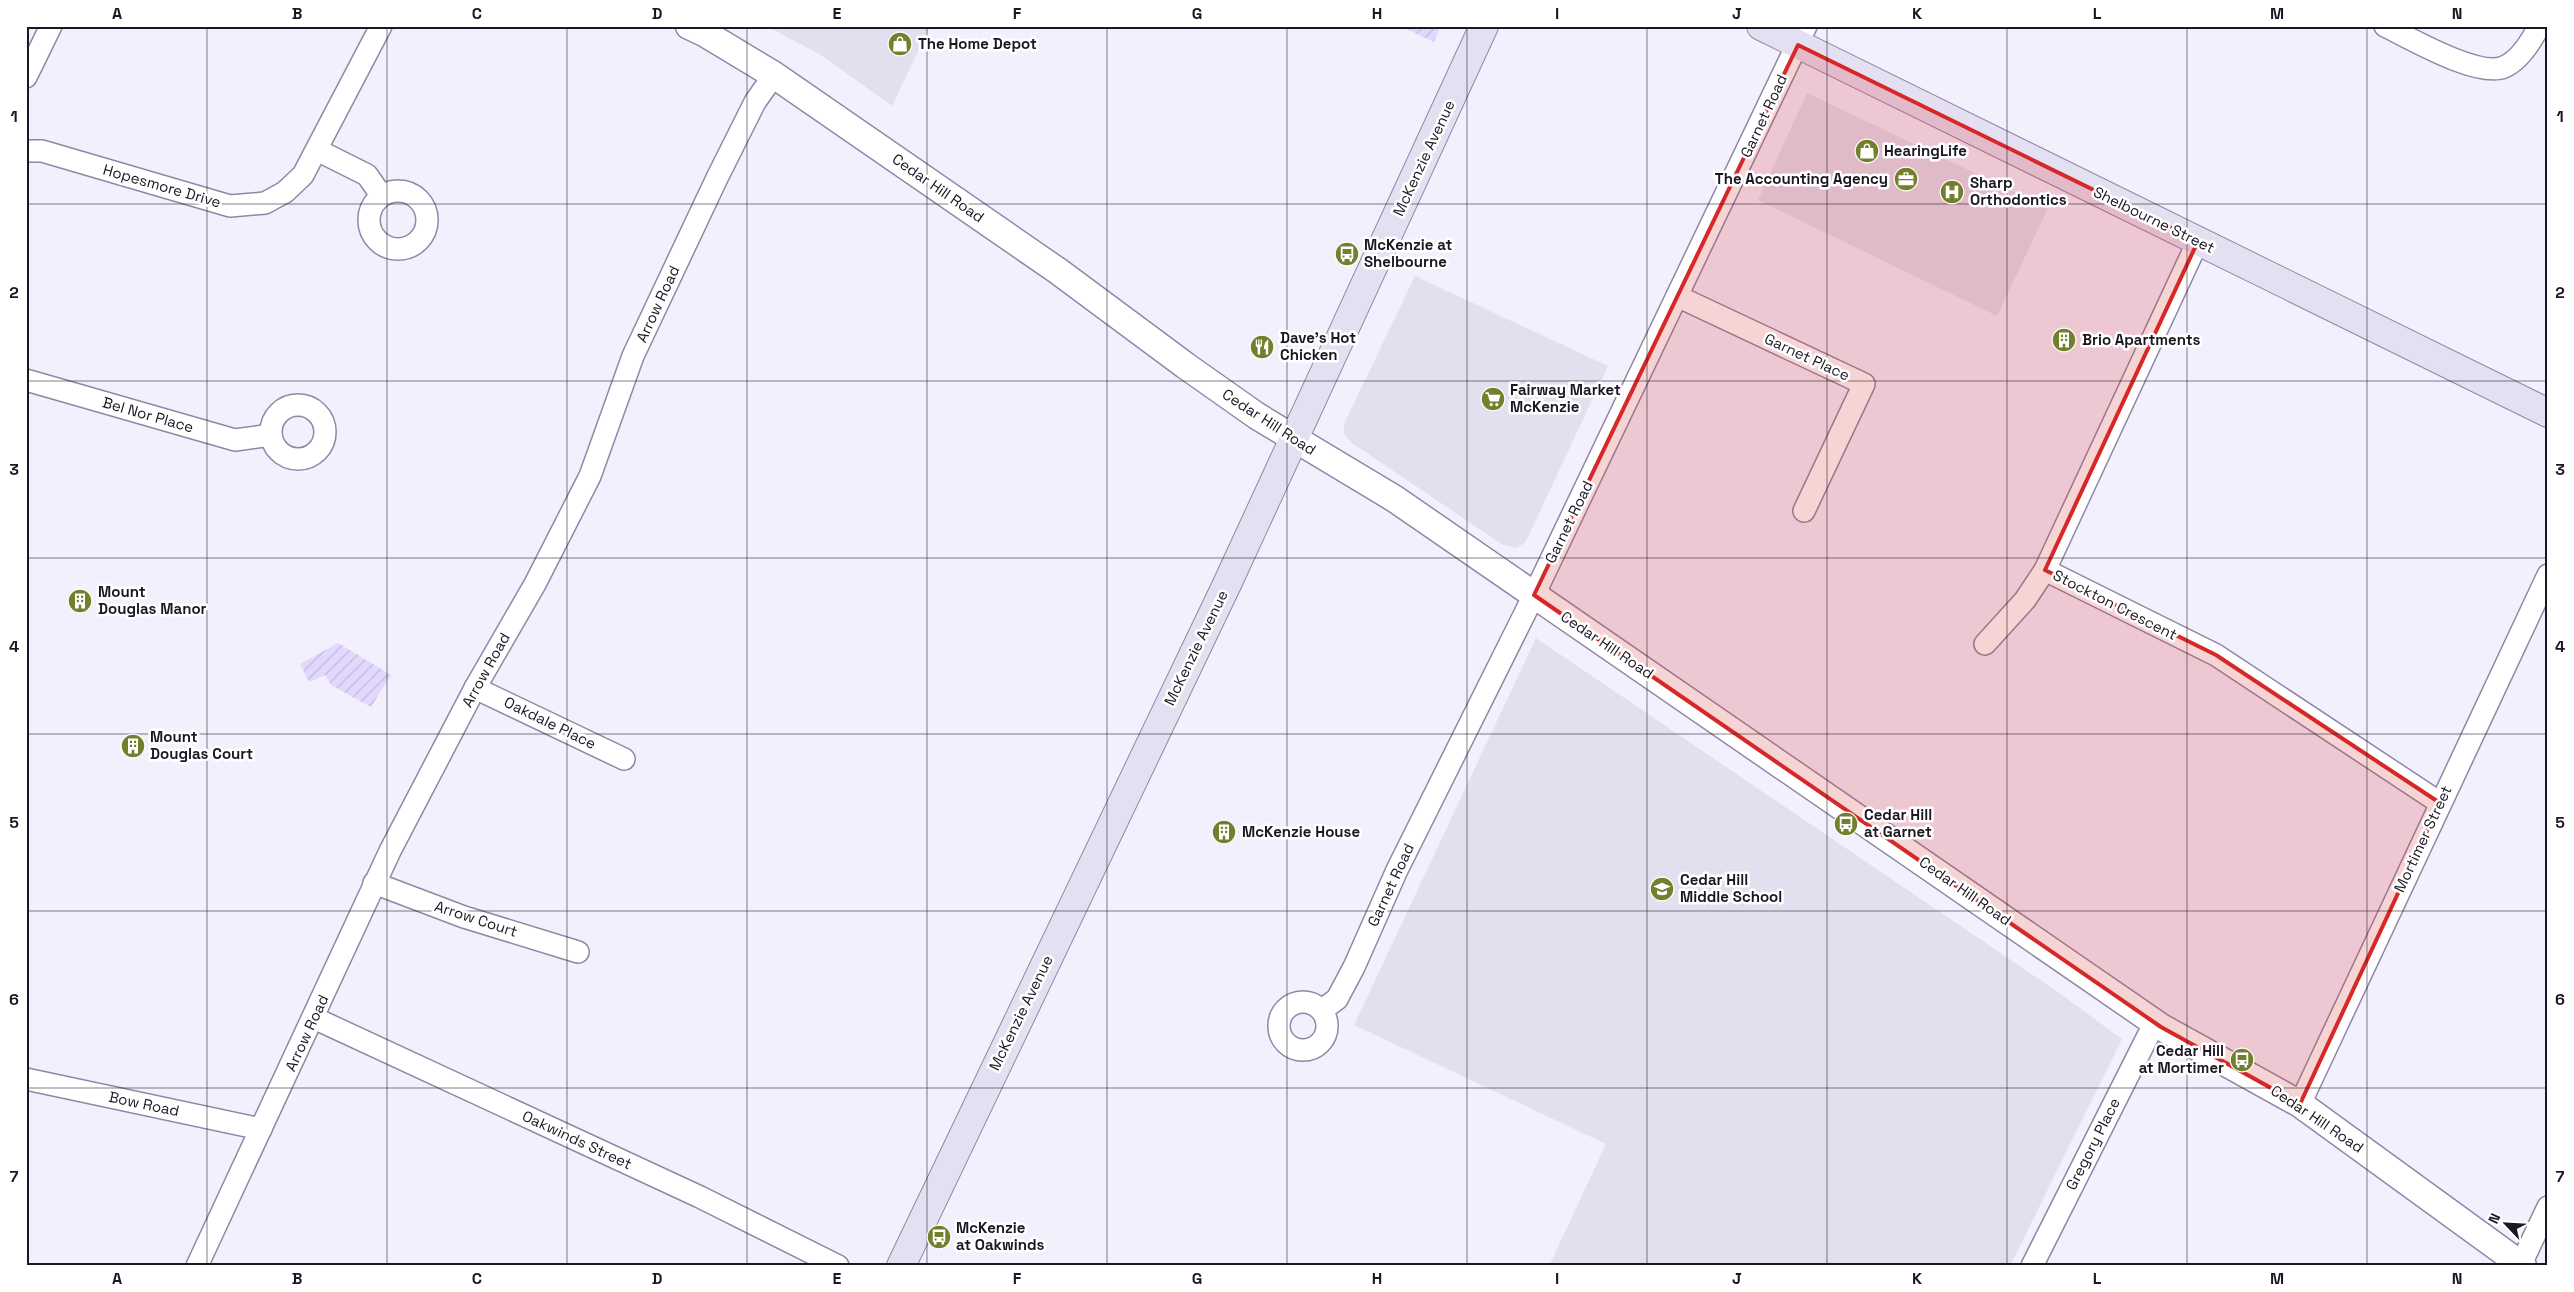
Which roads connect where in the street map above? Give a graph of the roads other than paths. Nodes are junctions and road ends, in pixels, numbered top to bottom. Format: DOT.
graph roads {
  1 [pos="51,26"];
  2 [pos="381,26"];
  3 [pos="688,26"];
  4 [pos="1484,26"];
  5 [pos="1761,26"];
  6 [pos="2384,26"];
  7 [pos="2539,26"];
  8 [pos="1802,35"];
  9 [pos="774,75"];
  10 [pos="26,77"];
  11 [pos="317,150"];
  12 [pos="26,151"];
  13 [pos="381,195"];
  14 [pos="2198,241"];
  15 [pos="1677,296"];
  16 [pos="26,380"];
  17 [pos="2548,413"];
  18 [pos="271,436"];
  19 [pos="1294,437"];
  20 [pos="1804,511"];
  21 [pos="2045,570"];
  22 [pos="2548,575"];
  23 [pos="1534,595"];
  24 [pos="1985,644"];
  25 [pos="475,688"];
  26 [pos="624,759"];
  27 [pos="2440,804"];
  28 [pos="374,884"];
  29 [pos="578,952"];
  30 [pos="1322,1010"];
  31 [pos="314,1018"];
  32 [pos="2154,1022"];
  33 [pos="26,1079"];
  34 [pos="2300,1104"];
  35 [pos="261,1129"];
  36 [pos="2548,1207"];
  37 [pos="2522,1265"];
  38 [pos="197,1266"];
  39 [pos="838,1266"];
  40 [pos="901,1266"];
  41 [pos="2032,1266"];
  1 -- 10 [label="street"];
  2 -- 11 [label="street, Hopesmore Drive"];
  3 -- 9 [label="street, Cedar Hill Road"];
  4 -- 19 [label="main road, McKenzie Avenue"];
  5 -- 8 [label="main road, Shelbourne Street"];
  6 -- 7 [label="street"];
  8 -- 14 [label="main road, Shelbourne Street"];
  8 -- 15 [label="street, Garnet Road"];
  9 -- 19 [label="street, Cedar Hill Road"];
  9 -- 25 [label="street, Arrow Road"];
  11 -- 12 [label="street, Hopesmore Drive"];
  11 -- 13 [label="street"];
  14 -- 17 [label="main road, Shelbourne Street"];
  14 -- 21 [label="street, Stockton Crescent"];
  15 -- 20 [label="street, Garnet Place"];
  15 -- 23 [label="street, Garnet Road"];
  16 -- 18 [label="street, Bel Nor Place"];
  19 -- 23 [label="street, Cedar Hill Road"];
  19 -- 40 [label="main road, McKenzie Avenue"];
  21 -- 24 [label="street"];
  21 -- 27 [label="street, Stockton Crescent"];
  22 -- 27 [label="street, Mortimer Street"];
  23 -- 30 [label="street, Garnet Road"];
  23 -- 32 [label="street, Cedar Hill Road"];
  25 -- 26 [label="street, Oakdale Place"];
  25 -- 28 [label="street, Arrow Road"];
  27 -- 34 [label="street, Mortimer Street"];
  28 -- 29 [label="street, Arrow Court"];
  28 -- 31 [label="street, Arrow Road"];
  31 -- 35 [label="street, Arrow Road"];
  31 -- 39 [label="street, Oakwinds Street"];
  32 -- 34 [label="street, Cedar Hill Road"];
  32 -- 41 [label="street, Gregory Place"];
  33 -- 35 [label="street, Bow Road"];
  34 -- 37 [label="street, Cedar Hill Road"];
  35 -- 38 [label="street, Arrow Road"];
  36 -- 37 [label="street"];
}
